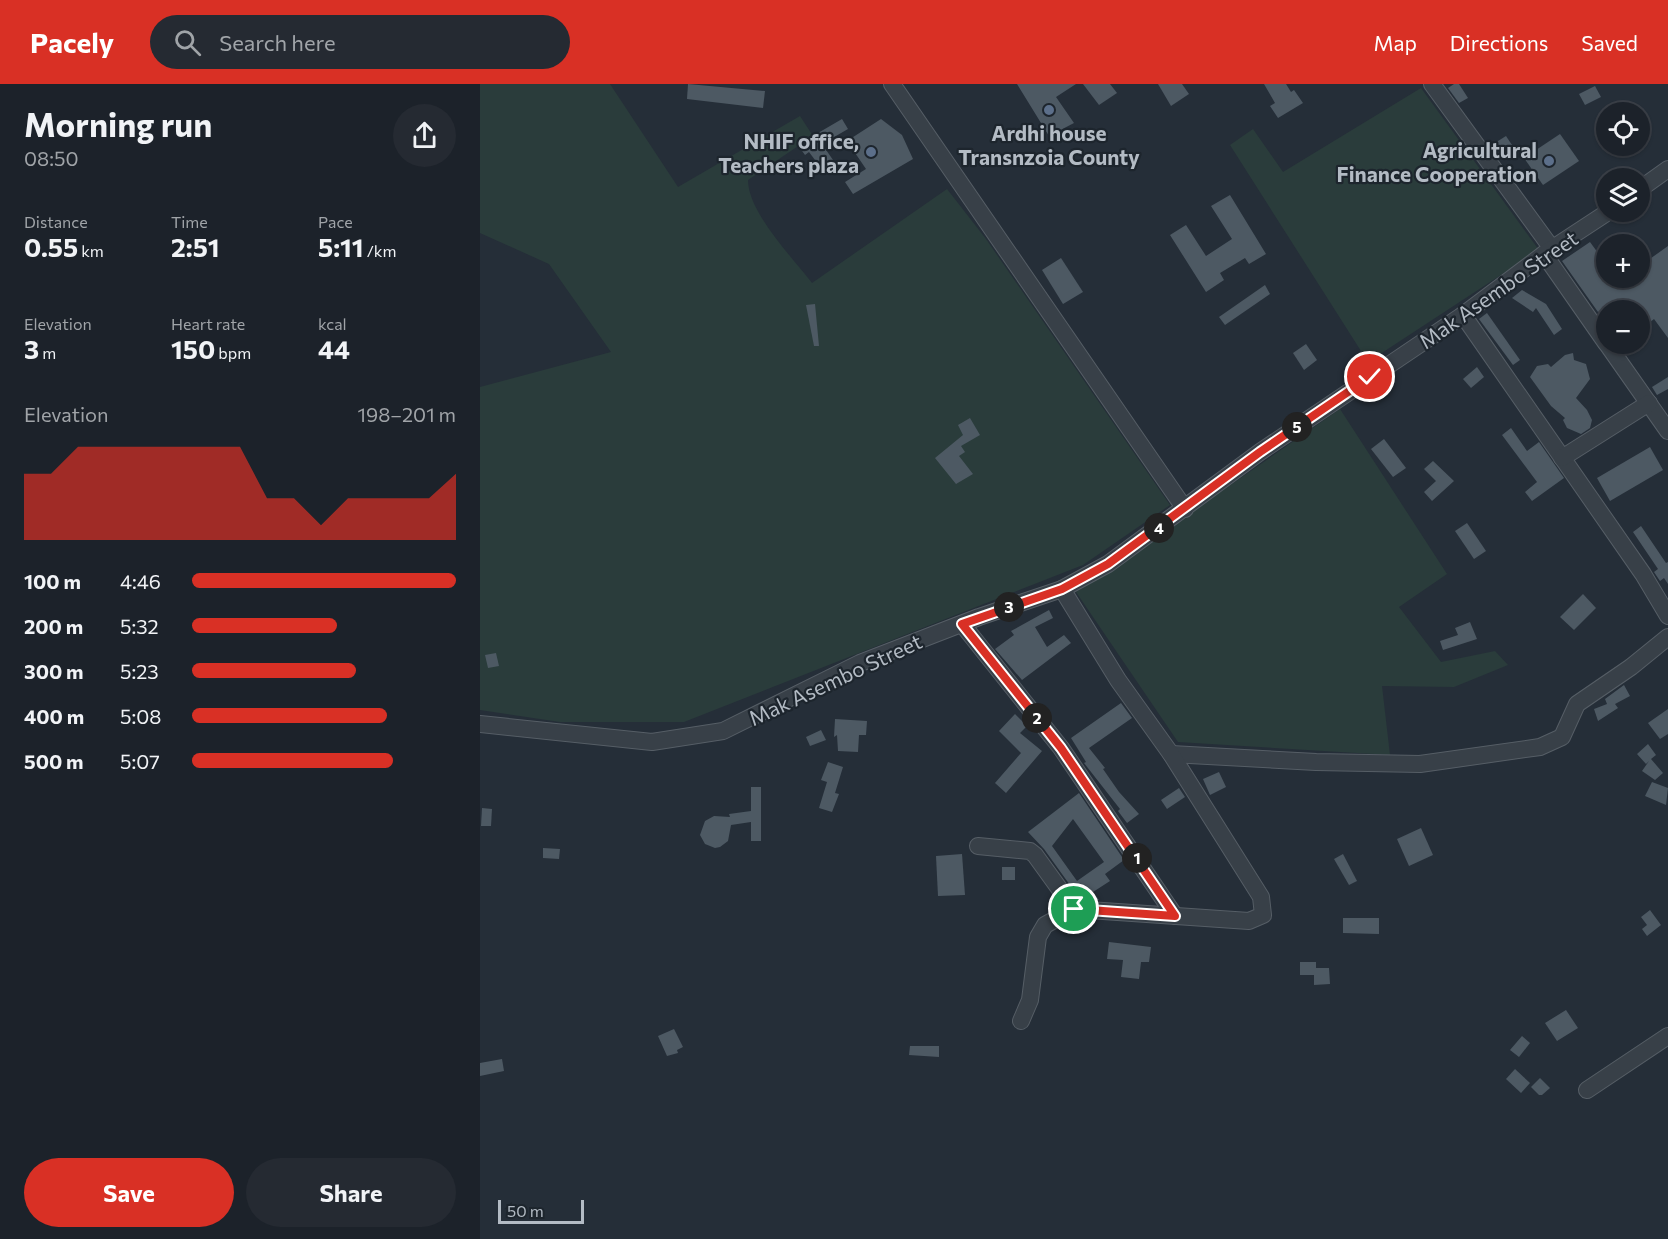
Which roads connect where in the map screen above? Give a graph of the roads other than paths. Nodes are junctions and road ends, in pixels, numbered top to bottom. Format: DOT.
graph roads {
  1 [pos="892,84"];
  2 [pos="1432,84"];
  3 [pos="1668,169"];
  4 [pos="1650,182"];
  5 [pos="1596,220"];
  6 [pos="1549,252"];
  7 [pos="1463,315"];
  8 [pos="1596,326"];
  9 [pos="1615,354"];
  10 [pos="1649,403"];
  11 [pos="1668,431"];
  12 [pos="1563,458"];
  13 [pos="1185,509"];
  14 [pos="1062,589"];
  15 [pos="1668,616"];
  16 [pos="962,624"];
  17 [pos="1668,637"];
  18 [pos="480,724"];
  19 [pos="1171,754"];
  20 [pos="978,846"];
  21 [pos="1074,909"];
  22 [pos="1175,916"];
  23 [pos="1021,1021"];
  24 [pos="1668,1036"];
  25 [pos="1587,1090"];
  1 -- 13 [label="street"];
  2 -- 6 [label="street"];
  3 -- 4 [label="street"];
  5 -- 6 [label="street, Mak Asembo Street"];
  6 -- 7 [label="street, Mak Asembo Street"];
  6 -- 8 [label="street"];
  7 -- 12 [label="street"];
  7 -- 13 [label="street, Mak Asembo Street"];
  9 -- 10 [label="street"];
  10 -- 11 [label="street"];
  10 -- 12 [label="street"];
  12 -- 15 [label="street"];
  13 -- 14 [label="street, Mak Asembo Street"];
  14 -- 16 [label="street, Mak Asembo Street"];
  14 -- 19 [label="street"];
  16 -- 18 [label="street, Mak Asembo Street"];
  16 -- 22 [label="street"];
  17 -- 19 [label="street"];
  19 -- 22 [label="street"];
  20 -- 21 [label="street"];
  21 -- 22 [label="street"];
  21 -- 23 [label="street"];
  24 -- 25 [label="street"];
}
